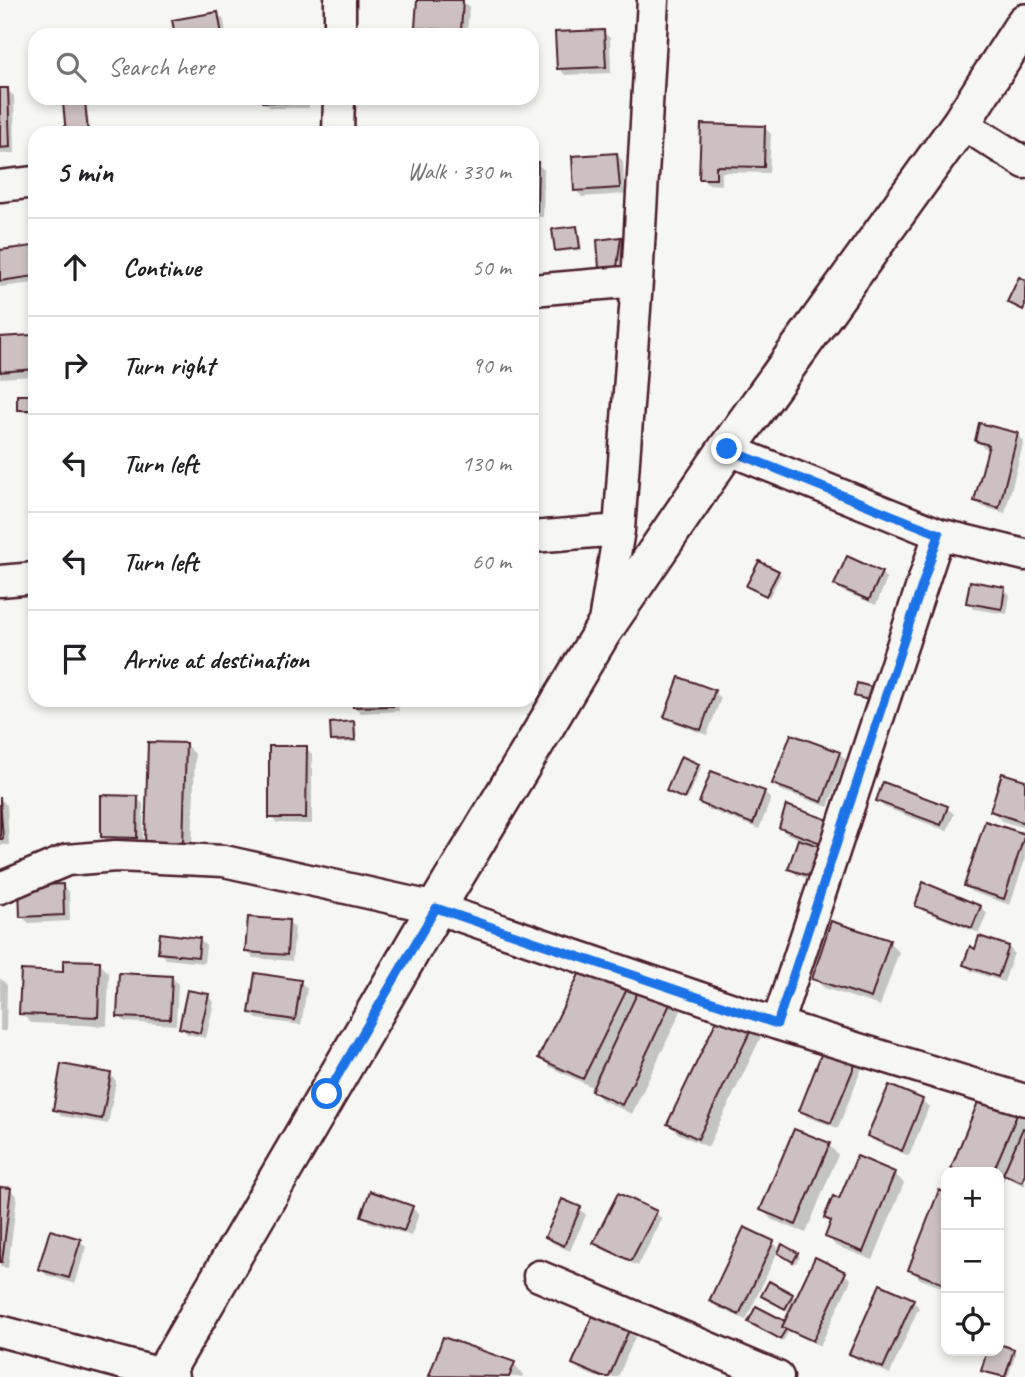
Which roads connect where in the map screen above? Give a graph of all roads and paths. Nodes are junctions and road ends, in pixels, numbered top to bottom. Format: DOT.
graph roads {
  1 [pos="340,0"];
  2 [pos="653,0"];
  3 [pos="1025,23"];
  4 [pos="340,28"];
  5 [pos="339,105"];
  6 [pos="961,122"];
  7 [pos="338,126"];
  8 [pos="1025,163"];
  9 [pos="28,183"];
  10 [pos="0,186"];
  11 [pos="637,281"];
  12 [pos="539,289"];
  13 [pos="727,449"];
  14 [pos="619,530"];
  15 [pos="939,534"];
  16 [pos="539,536"];
  17 [pos="1025,555"];
  18 [pos="28,579"];
  19 [pos="0,581"];
  20 [pos="602,632"];
  21 [pos="0,888"];
  22 [pos="436,908"];
  23 [pos="777,1024"];
  24 [pos="1025,1100"];
  25 [pos="539,1276"];
  26 [pos="0,1331"];
  27 [pos="166,1376"];
  28 [pos="778,1377"];
  1 -- 4 [label="street"];
  2 -- 11 [label="street"];
  3 -- 6 [label="street"];
  5 -- 7 [label="street"];
  6 -- 8 [label="street"];
  6 -- 13 [label="street"];
  9 -- 10 [label="street"];
  11 -- 12 [label="street"];
  11 -- 14 [label="street"];
  13 -- 15 [label="street"];
  13 -- 20 [label="street"];
  14 -- 16 [label="street"];
  14 -- 20 [label="street"];
  15 -- 17 [label="street"];
  15 -- 23 [label="street"];
  18 -- 19 [label="street"];
  20 -- 22 [label="street"];
  21 -- 22 [label="street"];
  22 -- 23 [label="street"];
  22 -- 27 [label="street"];
  23 -- 24 [label="street"];
  25 -- 28 [label="street"];
  26 -- 27 [label="street"];
}
